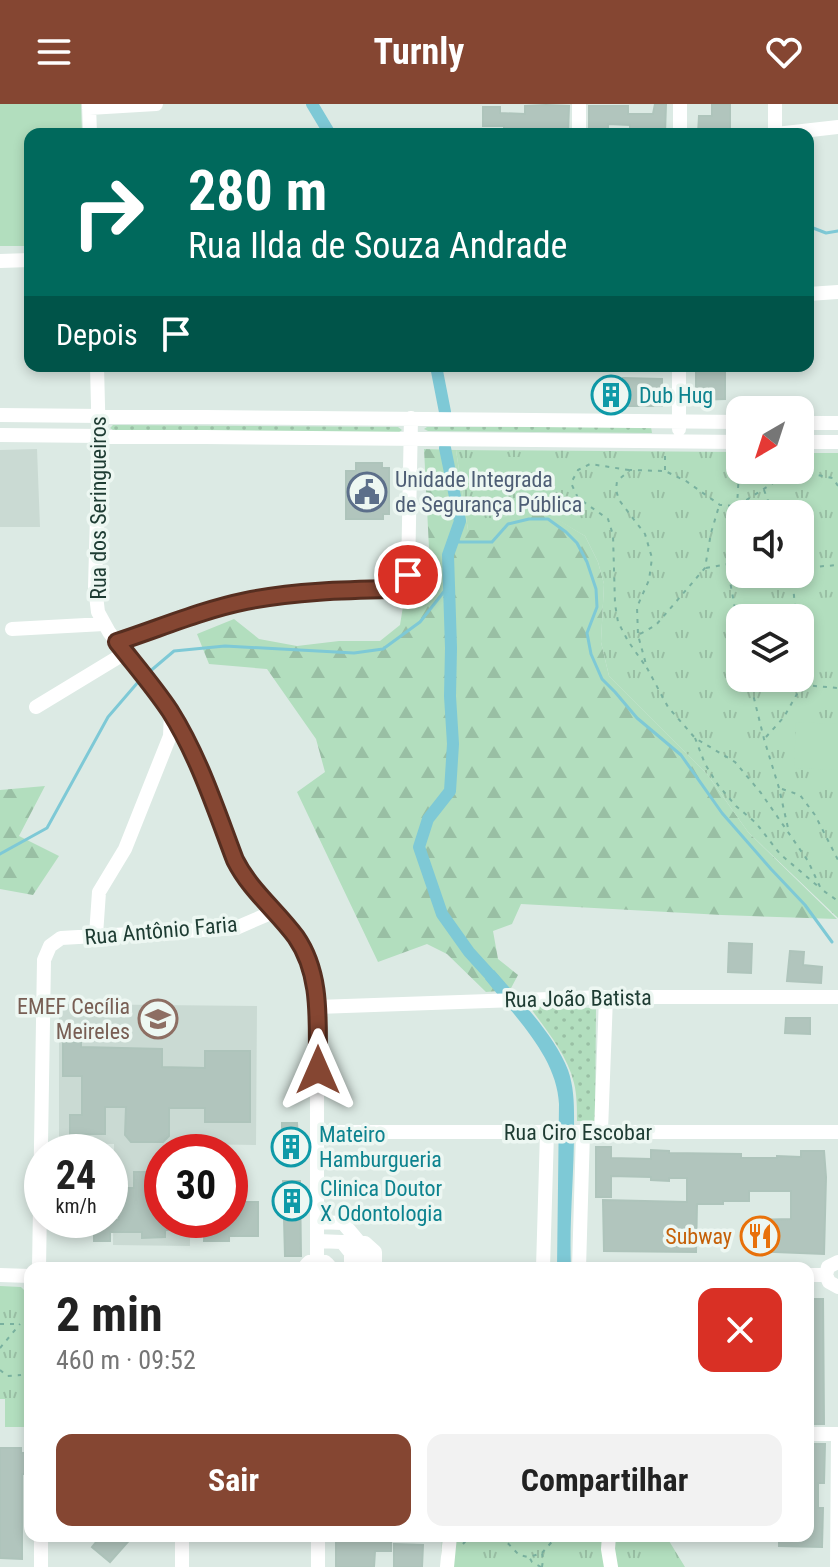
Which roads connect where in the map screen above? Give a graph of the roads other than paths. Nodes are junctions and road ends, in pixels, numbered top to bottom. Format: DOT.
graph roads {
  1 [pos="156,104"];
  2 [pos="579,104"];
  3 [pos="680,104"];
  4 [pos="775,104"];
  5 [pos="89,106"];
  6 [pos="838,127"];
  7 [pos="90,128"];
  8 [pos="579,128"];
  9 [pos="680,128"];
  10 [pos="775,128"];
  11 [pos="814,130"];
  12 [pos="24,260"];
  13 [pos="0,261"];
  14 [pos="838,292"];
  15 [pos="814,294"];
  16 [pos="97,372"];
  17 [pos="679,372"];
  18 [pos="0,415"];
  19 [pos="99,417"];
  20 [pos="411,418"];
  21 [pos="679,421"];
  22 [pos="726,422"];
  23 [pos="814,423"];
  24 [pos="838,423"];
  25 [pos="0,435"];
  26 [pos="98,436"];
  27 [pos="411,439"];
  28 [pos="672,441"];
  29 [pos="726,442"];
  30 [pos="814,442"];
  31 [pos="838,442"];
  32 [pos="104,624"];
  33 [pos="12,629"];
  34 [pos="121,648"];
  35 [pos="36,707"];
  36 [pos="171,713"];
  37 [pos="273,912"];
  38 [pos="96,935"];
  39 [pos="606,997"];
  40 [pos="838,997"];
  41 [pos="317,1007"];
  42 [pos="601,1131"];
  43 [pos="318,1132"];
  44 [pos="552,1132"];
  45 [pos="579,1132"];
  46 [pos="838,1132"];
  47 [pos="318,1231"];
  48 [pos="351,1242"];
  49 [pos="317,1259"];
  50 [pos="39,1262"];
  51 [pos="308,1262"];
  52 [pos="326,1262"];
  53 [pos="351,1262"];
  54 [pos="364,1262"];
  55 [pos="375,1262"];
  56 [pos="543,1262"];
  57 [pos="579,1262"];
  58 [pos="838,1262"];
  59 [pos="0,1275"];
  60 [pos="814,1275"];
  61 [pos="826,1275"];
  62 [pos="24,1276"];
  63 [pos="838,1287"];
  64 [pos="814,1434"];
  65 [pos="838,1435"];
  66 [pos="41,1542"];
  67 [pos="182,1542"];
  68 [pos="318,1542"];
  69 [pos="449,1542"];
  70 [pos="609,1542"];
  71 [pos="41,1567"];
  72 [pos="182,1567"];
  73 [pos="318,1567"];
  74 [pos="447,1567"];
  75 [pos="611,1567"];
  76 [pos="837,1567"];
  1 -- 5 [label="street"];
  2 -- 8 [label="street"];
  3 -- 9 [label="street"];
  4 -- 10 [label="street"];
  5 -- 7 [label="street"];
  6 -- 11 [label="street"];
  12 -- 13 [label="street"];
  14 -- 15 [label="street"];
  16 -- 19 [label="street, Rua dos Seringueiros"];
  17 -- 21 [label="street"];
  18 -- 19 [label="street"];
  19 -- 20 [label="street"];
  19 -- 26 [label="street, Rua dos Seringueiros"];
  20 -- 21 [label="street"];
  20 -- 27 [label="street"];
  21 -- 22 [label="street"];
  21 -- 28 [label="street"];
  23 -- 24 [label="street"];
  25 -- 26 [label="street"];
  26 -- 27 [label="street"];
  26 -- 32 [label="street, Rua dos Seringueiros"];
  27 -- 28 [label="street"];
  27 -- 34 [label="street"];
  28 -- 29 [label="street"];
  30 -- 31 [label="street"];
  32 -- 33 [label="street"];
  32 -- 34 [label="street, Rua dos Seringueiros"];
  34 -- 35 [label="street"];
  34 -- 36 [label="street, Rua dos Seringueiros"];
  36 -- 37 [label="street, Rua dos Seringueiros"];
  36 -- 38 [label="street"];
  37 -- 38 [label="street, Rua Antônio Faria"];
  37 -- 41 [label="street, Rua dos Seringueiros"];
  38 -- 50 [label="street, Rua Antônio Faria"];
  39 -- 40 [label="street, Rua João Batista"];
  39 -- 41 [label="street, Rua João Batista"];
  39 -- 42 [label="street"];
  41 -- 43 [label="street, Rua dos Seringueiros"];
  42 -- 45 [label="street, Rua Ciro Escobar"];
  42 -- 46 [label="street, Rua Ciro Escobar"];
  43 -- 44 [label="street, Rua Ciro Escobar"];
  43 -- 47 [label="street, Rua dos Seringueiros"];
  44 -- 45 [label="street, Rua Ciro Escobar"];
  44 -- 56 [label="street"];
  45 -- 57 [label="street"];
  47 -- 48 [label="street"];
  47 -- 49 [label="street, Rua dos Seringueiros"];
  48 -- 53 [label="street"];
  48 -- 54 [label="street"];
  48 -- 55 [label="street"];
  49 -- 51 [label="street"];
  49 -- 52 [label="street"];
  58 -- 61 [label="street"];
  59 -- 62 [label="street"];
  60 -- 61 [label="street"];
  61 -- 63 [label="street"];
  64 -- 65 [label="street"];
  65 -- 76 [label="street"];
  66 -- 71 [label="street"];
  67 -- 72 [label="street"];
  68 -- 73 [label="street"];
  69 -- 74 [label="street"];
  70 -- 75 [label="street"];
}
